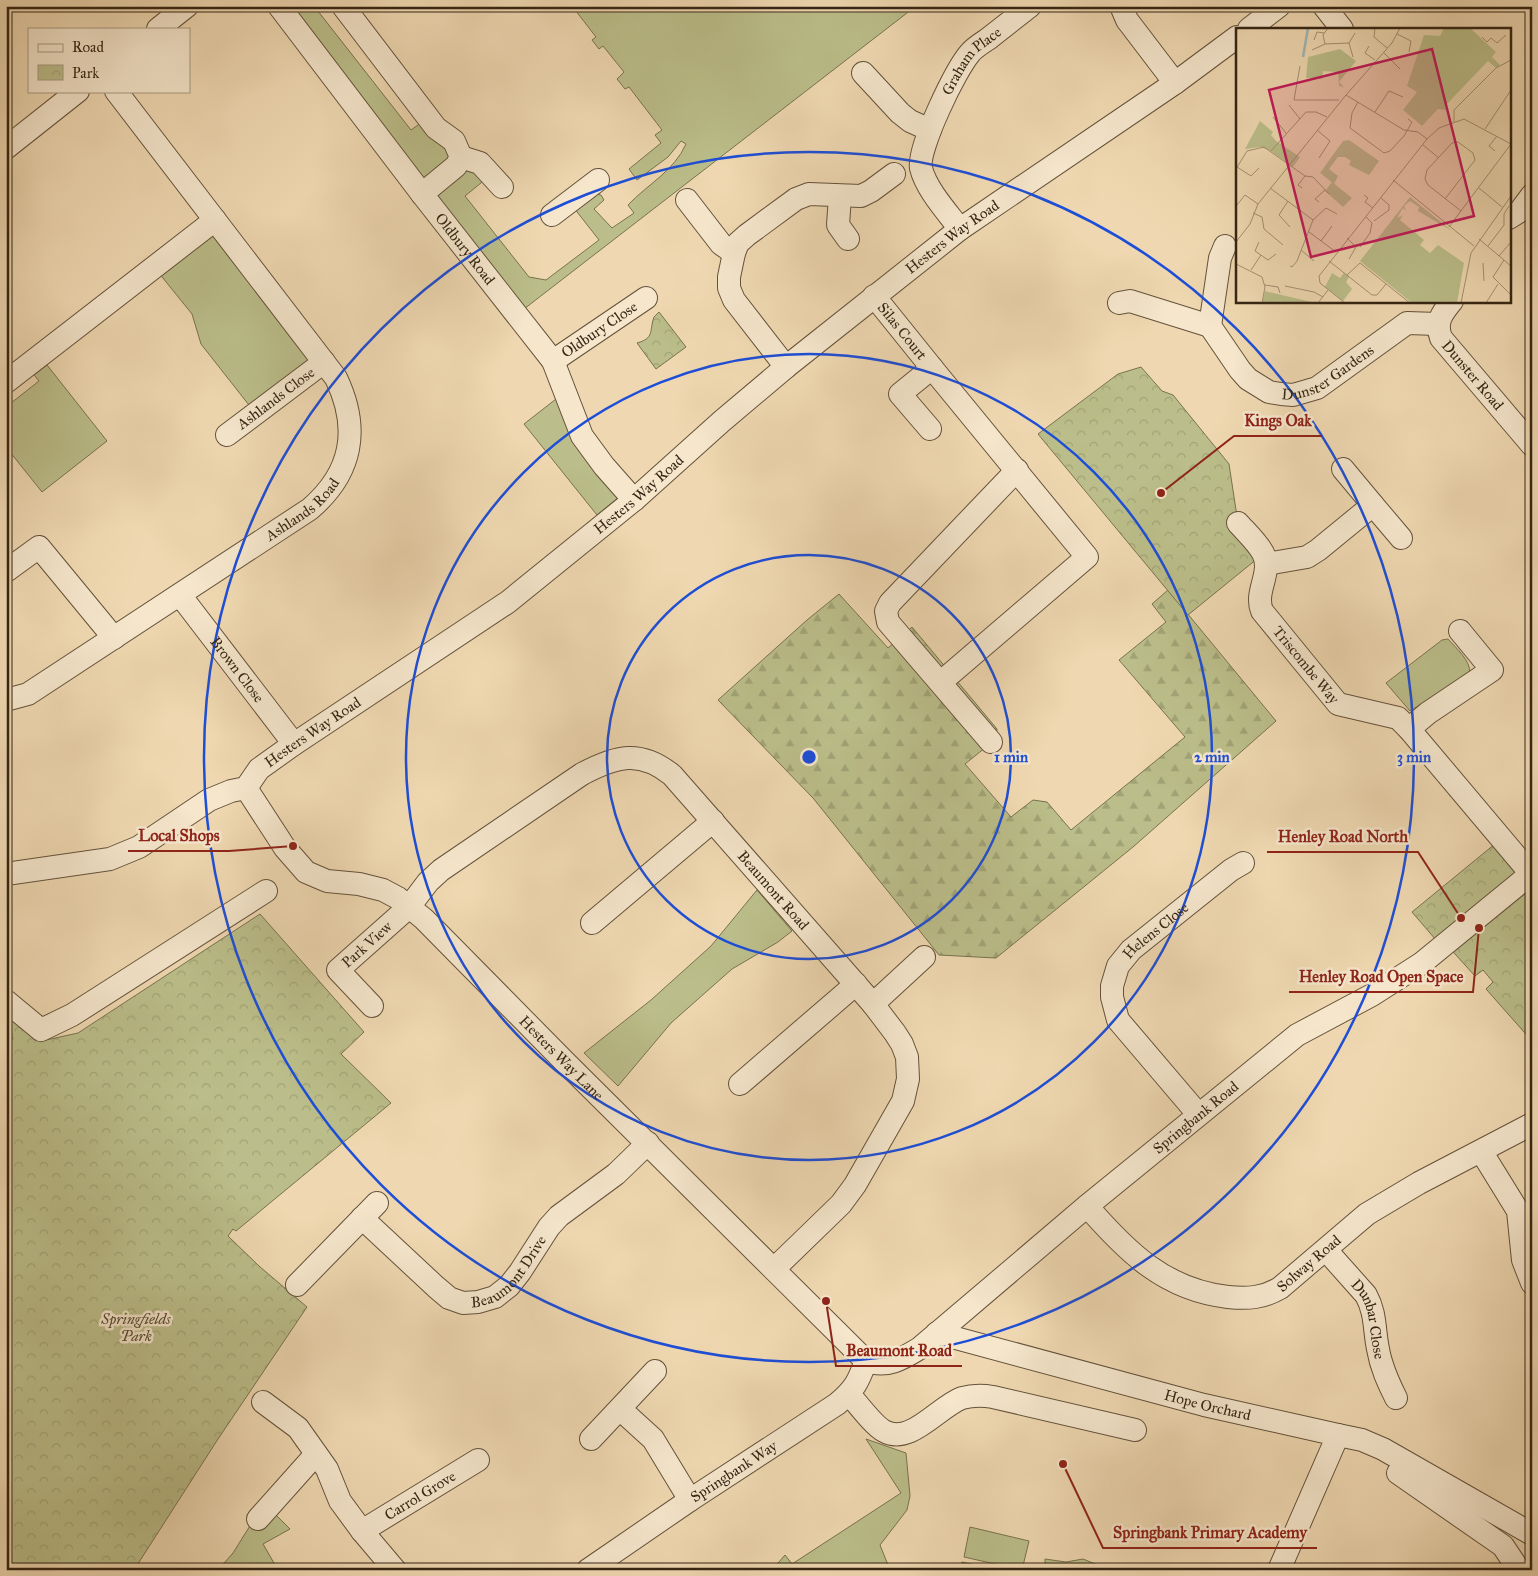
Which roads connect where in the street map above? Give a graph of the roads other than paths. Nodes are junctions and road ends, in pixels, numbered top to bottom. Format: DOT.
graph roads {
  1 [pos="187,6"];
  2 [pos="279,6"];
  3 [pos="343,6"];
  4 [pos="1030,6"];
  5 [pos="1121,6"];
  6 [pos="1279,6"];
  7 [pos="1324,6"];
  8 [pos="159,28"];
  9 [pos="1249,28"];
  10 [pos="1341,28"];
  11 [pos="1236,39"];
  12 [pos="863,73"];
  13 [pos="1176,83"];
  14 [pos="77,92"];
  15 [pos="117,92"];
  16 [pos="930,130"];
  17 [pos="6,148"];
  18 [pos="461,157"];
  19 [pos="894,174"];
  20 [pos="598,180"];
  21 [pos="502,187"];
  22 [pos="422,194"];
  23 [pos="1532,195"];
  24 [pos="840,196"];
  25 [pos="687,200"];
  26 [pos="552,215"];
  27 [pos="1510,217"];
  28 [pos="214,220"];
  29 [pos="960,229"];
  30 [pos="848,239"];
  31 [pos="1225,246"];
  32 [pos="734,252"];
  33 [pos="874,296"];
  34 [pos="646,298"];
  35 [pos="1451,302"];
  36 [pos="1119,304"];
  37 [pos="1438,324"];
  38 [pos="1210,326"];
  39 [pos="553,361"];
  40 [pos="324,362"];
  41 [pos="786,367"];
  42 [pos="932,368"];
  43 [pos="6,382"];
  44 [pos="930,430"];
  45 [pos="227,435"];
  46 [pos="1532,445"];
  47 [pos="1343,469"];
  48 [pos="1017,470"];
  49 [pos="634,500"];
  50 [pos="1373,505"];
  51 [pos="1238,523"];
  52 [pos="1400,538"];
  53 [pos="1266,564"];
  54 [pos="6,571"];
  55 [pos="180,595"];
  56 [pos="1460,631"];
  57 [pos="114,638"];
  58 [pos="941,682"];
  59 [pos="6,700"];
  60 [pos="1410,729"];
  61 [pos="992,742"];
  62 [pos="294,744"];
  63 [pos="246,788"];
  64 [pos="713,821"];
  65 [pos="1243,863"];
  66 [pos="6,874"];
  67 [pos="1531,874"];
  68 [pos="266,891"];
  69 [pos="409,907"];
  70 [pos="592,923"];
  71 [pos="924,957"];
  72 [pos="856,984"];
  73 [pos="6,1001"];
  74 [pos="873,1004"];
  75 [pos="372,1006"];
  76 [pos="740,1084"];
  77 [pos="1198,1114"];
  78 [pos="1532,1124"];
  79 [pos="648,1143"];
  80 [pos="1481,1151"];
  81 [pos="1087,1206"];
  82 [pos="1326,1250"];
  83 [pos="774,1269"];
  84 [pos="1532,1283"];
  85 [pos="296,1285"];
  86 [pos="937,1333"];
  87 [pos="866,1361"];
  88 [pos="655,1371"];
  89 [pos="850,1394"];
  90 [pos="1396,1398"];
  91 [pos="263,1402"];
  92 [pos="620,1409"];
  93 [pos="1135,1430"];
  94 [pos="1338,1435"];
  95 [pos="592,1439"];
  96 [pos="1362,1440"];
  97 [pos="478,1460"];
  98 [pos="322,1462"];
  99 [pos="690,1500"];
  100 [pos="258,1519"];
  101 [pos="362,1531"];
  102 [pos="1532,1534"];
  103 [pos="394,1570"];
  104 [pos="588,1570"];
  105 [pos="1279,1570"];
  106 [pos="1519,1570"];
  1 -- 8 [label="street"];
  2 -- 22 [label="street, Oldbury Road"];
  3 -- 18 [label="street"];
  4 -- 16 [label="street, Graham Place"];
  5 -- 13 [label="street"];
  6 -- 9 [label="street"];
  7 -- 10 [label="street"];
  11 -- 13 [label="street, Hesters Way Road"];
  12 -- 16 [label="street"];
  13 -- 29 [label="street, Hesters Way Road"];
  14 -- 17 [label="street"];
  15 -- 28 [label="street, Ashlands Road"];
  16 -- 29 [label="street, Graham Place"];
  18 -- 21 [label="street"];
  18 -- 22 [label="street"];
  19 -- 24 [label="street"];
  20 -- 26 [label="street"];
  22 -- 39 [label="street, Oldbury Road"];
  23 -- 27 [label="street"];
  24 -- 30 [label="street"];
  24 -- 32 [label="street"];
  25 -- 32 [label="street"];
  28 -- 40 [label="street, Ashlands Road"];
  28 -- 43 [label="street"];
  29 -- 33 [label="street, Hesters Way Road"];
  31 -- 38 [label="street"];
  32 -- 41 [label="street"];
  33 -- 41 [label="street, Hesters Way Road"];
  33 -- 42 [label="street, Silas Court"];
  34 -- 39 [label="street, Oldbury Close"];
  35 -- 37 [label="street, Dunster Road"];
  36 -- 38 [label="street"];
  37 -- 38 [label="street, Dunster Gardens"];
  37 -- 46 [label="street, Dunster Road"];
  39 -- 49 [label="street, Oldbury Road"];
  40 -- 45 [label="street, Ashlands Close"];
  40 -- 55 [label="street, Ashlands Road"];
  41 -- 49 [label="street, Hesters Way Road"];
  42 -- 44 [label="street, Silas Court"];
  42 -- 48 [label="street"];
  47 -- 50 [label="street"];
  48 -- 58 [label="street"];
  48 -- 58 [label="street"];
  49 -- 62 [label="street, Hesters Way Road"];
  50 -- 52 [label="street"];
  50 -- 53 [label="street"];
  51 -- 53 [label="street"];
  53 -- 60 [label="street, Triscombe Way"];
  54 -- 57 [label="street"];
  55 -- 57 [label="street, Ashlands Road"];
  55 -- 62 [label="street, Brown Close"];
  56 -- 60 [label="street"];
  57 -- 59 [label="street, Ashlands Road"];
  58 -- 61 [label="street"];
  60 -- 67 [label="street, Triscombe Way"];
  62 -- 63 [label="street, Hesters Way Road"];
  63 -- 66 [label="street"];
  63 -- 69 [label="street, Hesters Way Lane"];
  64 -- 69 [label="street, Beaumont Road"];
  64 -- 70 [label="street"];
  64 -- 72 [label="street, Beaumont Road"];
  65 -- 77 [label="street, Helens Close"];
  67 -- 77 [label="street, Springbank Road"];
  68 -- 73 [label="street"];
  69 -- 75 [label="street, Park View"];
  69 -- 79 [label="street, Hesters Way Lane"];
  71 -- 74 [label="street"];
  72 -- 74 [label="street, Beaumont Road"];
  72 -- 76 [label="street"];
  74 -- 83 [label="street, Beaumont Road"];
  77 -- 81 [label="street, Springbank Road"];
  78 -- 80 [label="street, Solway Road"];
  79 -- 83 [label="street, Hesters Way Lane"];
  79 -- 85 [label="street, Beaumont Drive"];
  80 -- 82 [label="street, Solway Road"];
  80 -- 84 [label="street"];
  81 -- 82 [label="street, Solway Road"];
  81 -- 86 [label="street, Springbank Road"];
  82 -- 90 [label="street, Dunbar Close"];
  83 -- 87 [label="street, Hesters Way Lane"];
  86 -- 87 [label="street, Springbank Road"];
  86 -- 94 [label="street, Hope Orchard"];
  87 -- 89 [label="street, Springbank Way"];
  88 -- 92 [label="street"];
  89 -- 93 [label="street"];
  89 -- 99 [label="street, Springbank Way"];
  91 -- 98 [label="street"];
  92 -- 95 [label="street"];
  92 -- 99 [label="street"];
  94 -- 96 [label="street, Hope Orchard"];
  94 -- 105 [label="street"];
  96 -- 102 [label="street, Hope Orchard"];
  96 -- 106 [label="street"];
  97 -- 101 [label="street, Carrol Grove"];
  98 -- 100 [label="street"];
  98 -- 101 [label="street"];
  99 -- 104 [label="street, Springbank Way"];
  101 -- 103 [label="street"];
}
